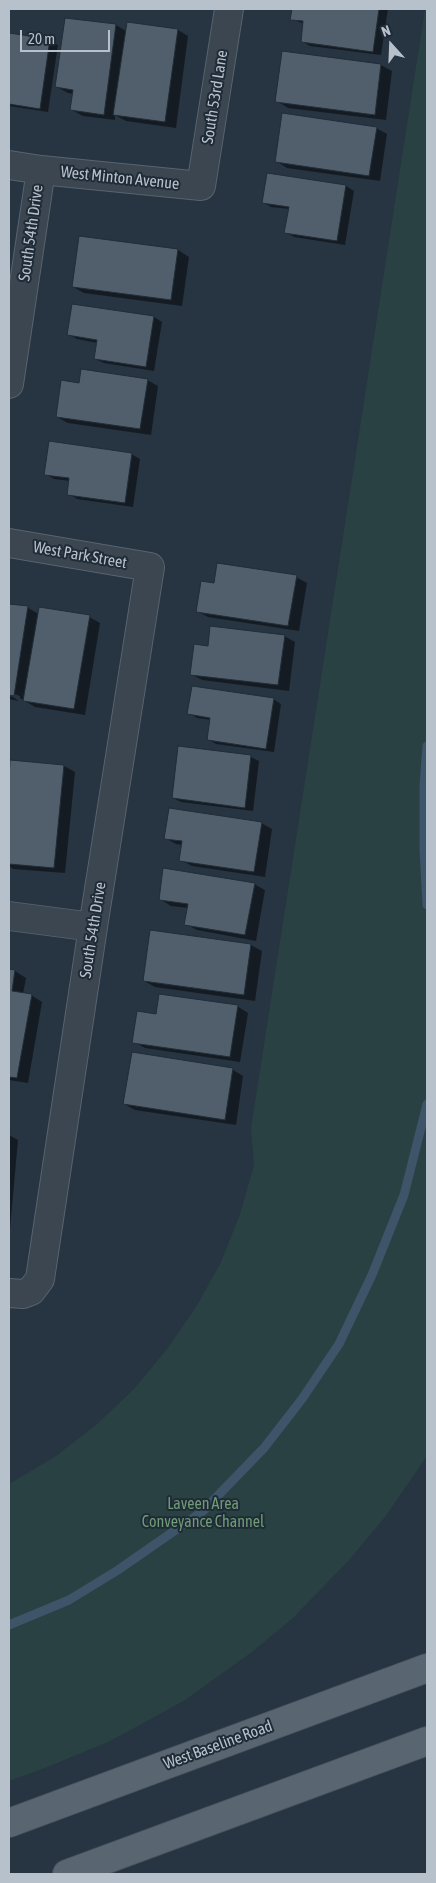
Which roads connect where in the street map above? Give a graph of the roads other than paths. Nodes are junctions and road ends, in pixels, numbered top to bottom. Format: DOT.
graph roads {
  1 [pos="228,9"];
  2 [pos="9,164"];
  3 [pos="41,170"];
  4 [pos="201,186"];
  5 [pos="9,384"];
  6 [pos="9,543"];
  7 [pos="150,567"];
  8 [pos="9,916"];
  9 [pos="93,927"];
  10 [pos="20,1292"];
  11 [pos="427,1668"];
  12 [pos="427,1741"];
  13 [pos="9,1823"];
  14 [pos="67,1874"];
  1 -- 4 [label="street, South 53rd Lane"];
  2 -- 3 [label="street, West Minton Avenue"];
  3 -- 4 [label="street, West Minton Avenue"];
  3 -- 5 [label="street, South 54th Drive"];
  6 -- 7 [label="street, West Park Street"];
  7 -- 9 [label="street, South 54th Drive"];
  8 -- 9 [label="street"];
  9 -- 10 [label="street, South 54th Drive"];
  11 -- 13 [label="main road, West Baseline Road"];
  12 -- 14 [label="main road"];
}
